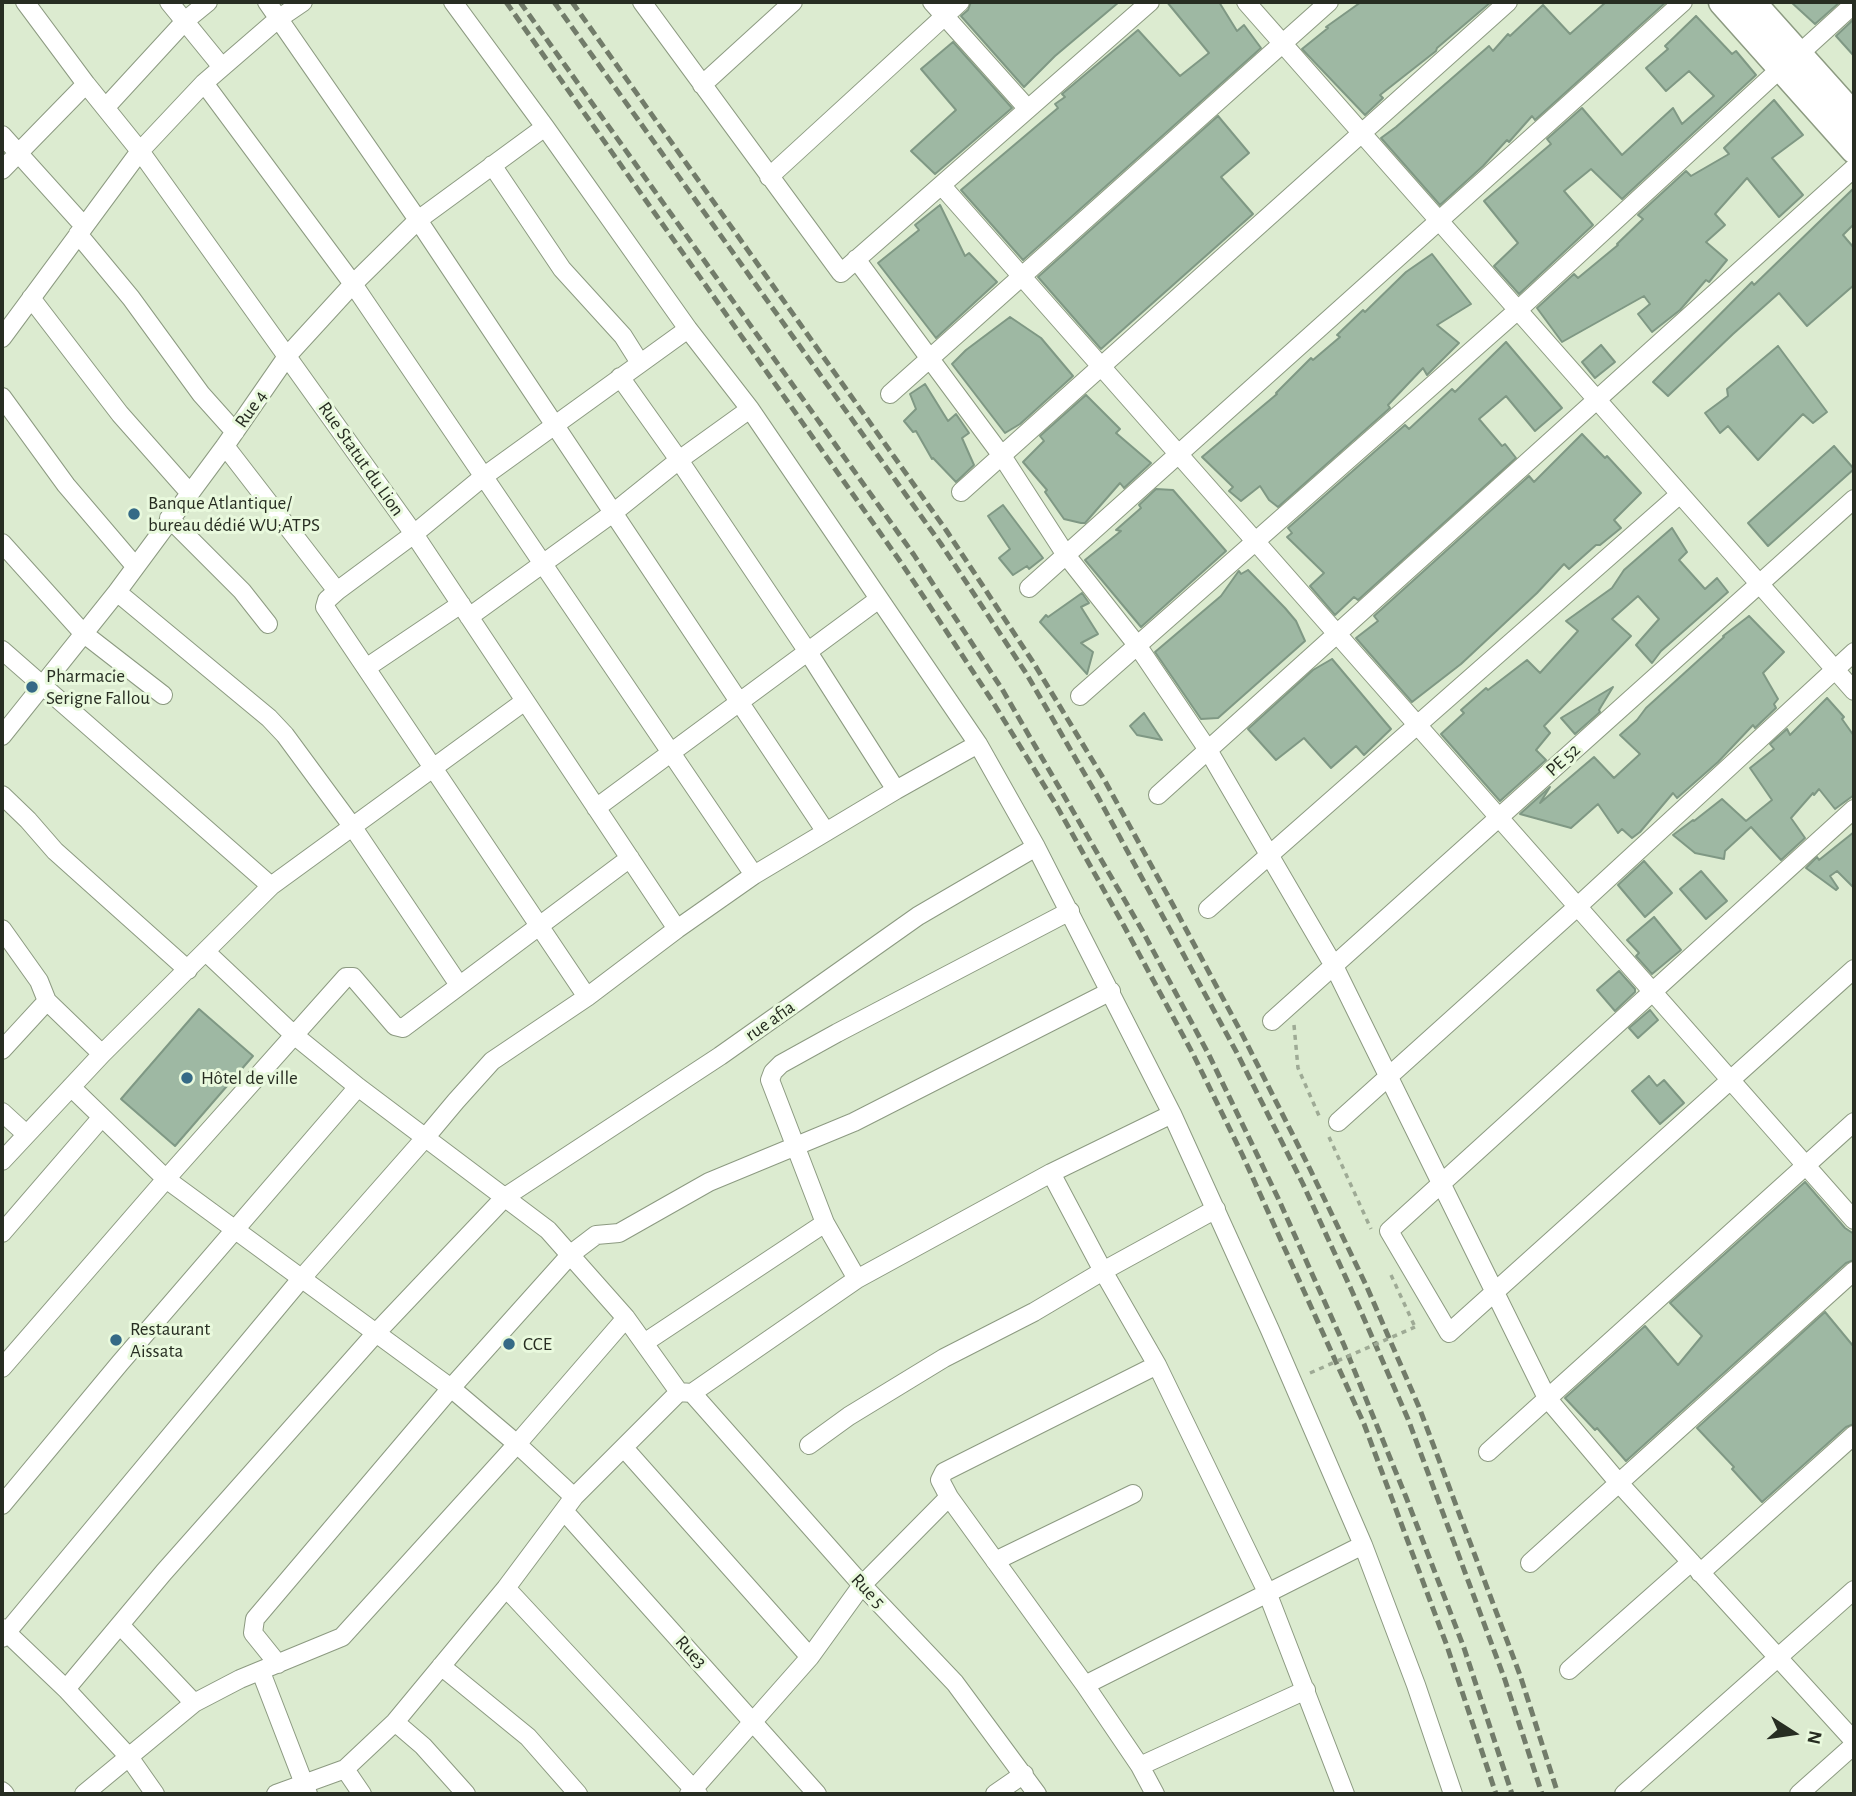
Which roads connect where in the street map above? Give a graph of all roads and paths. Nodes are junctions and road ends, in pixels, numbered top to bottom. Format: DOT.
graph roads {
  1 [pos="25,2"];
  2 [pos="169,2"];
  3 [pos="208,2"];
  4 [pos="267,2"];
  5 [pos="303,2"];
  6 [pos="453,2"];
  7 [pos="642,2"];
  8 [pos="793,2"];
  9 [pos="932,2"];
  10 [pos="960,2"];
  11 [pos="1150,2"];
  12 [pos="1246,2"];
  13 [pos="1329,2"];
  14 [pos="1507,2"];
  15 [pos="1683,2"];
  16 [pos="1722,2"];
  17 [pos="1752,2"];
  18 [pos="1854,5"];
  19 [pos="943,16"];
  20 [pos="278,19"];
  21 [pos="186,20"];
  22 [pos="1283,43"];
  23 [pos="1790,61"];
  24 [pos="222,67"];
  25 [pos="204,83"];
  26 [pos="86,84"];
  27 [pos="702,85"];
  28 [pos="106,107"];
  29 [pos="1028,109"];
  30 [pos="1854,116"];
  31 [pos="545,127"];
  32 [pos="1362,133"];
  33 [pos="2,135"];
  34 [pos="1854,150"];
  35 [pos="140,151"];
  36 [pos="17,153"];
  37 [pos="492,165"];
  38 [pos="1854,168"];
  39 [pos="2,170"];
  40 [pos="769,177"];
  41 [pos="942,186"];
  42 [pos="418,220"];
  43 [pos="1439,221"];
  44 [pos="81,230"];
  45 [pos="856,259"];
  46 [pos="1021,277"];
  47 [pos="353,284"];
  48 [pos="31,298"];
  49 [pos="1519,309"];
  50 [pos="688,329"];
  51 [pos="2,338"];
  52 [pos="288,355"];
  53 [pos="930,358"];
  54 [pos="640,363"];
  55 [pos="1101,367"];
  56 [pos="620,377"];
  57 [pos="890,394"];
  58 [pos="2,397"];
  59 [pos="1597,400"];
  60 [pos="750,409"];
  61 [pos="555,425"];
  62 [pos="230,439"];
  63 [pos="1178,454"];
  64 [pos="1002,456"];
  65 [pos="679,460"];
  66 [pos="483,478"];
  67 [pos="189,492"];
  68 [pos="961,492"];
  69 [pos="1680,494"];
  70 [pos="1854,499"];
  71 [pos="613,513"];
  72 [pos="169,518"];
  73 [pos="414,534"];
  74 [pos="1254,541"];
  75 [pos="2,543"];
  76 [pos="1066,555"];
  77 [pos="542,562"];
  78 [pos="135,566"];
  79 [pos="1760,584"];
  80 [pos="1029,588"];
  81 [pos="337,591"];
  82 [pos="117,592"];
  83 [pos="879,599"];
  84 [pos="465,610"];
  85 [pos="268,624"];
  86 [pos="83,634"];
  87 [pos="1337,634"];
  88 [pos="1137,645"];
  89 [pos="2,650"];
  90 [pos="808,652"];
  91 [pos="1854,652"];
  92 [pos="366,668"];
  93 [pos="1835,669"];
  94 [pos="41,687"];
  95 [pos="1854,691"];
  96 [pos="163,695"];
  97 [pos="1080,696"];
  98 [pos="525,701"];
  99 [pos="739,702"];
  100 [pos="1417,725"];
  101 [pos="2,736"];
  102 [pos="978,744"];
  103 [pos="1208,750"];
  104 [pos="672,752"];
  105 [pos="434,769"];
  106 [pos="896,790"];
  107 [pos="2,795"];
  108 [pos="1158,795"];
  109 [pos="596,808"];
  110 [pos="1854,809"];
  111 [pos="1499,818"];
  112 [pos="352,826"];
  113 [pos="826,832"];
  114 [pos="1036,847"];
  115 [pos="1268,856"];
  116 [pos="629,858"];
  117 [pos="754,876"];
  118 [pos="271,886"];
  119 [pos="1577,907"];
  120 [pos="1208,909"];
  121 [pos="1070,911"];
  122 [pos="538,927"];
  123 [pos="2,929"];
  124 [pos="677,929"];
  125 [pos="206,952"];
  126 [pos="1334,966"];
  127 [pos="1854,969"];
  128 [pos="188,970"];
  129 [pos="459,985"];
  130 [pos="1111,991"];
  131 [pos="1653,992"];
  132 [pos="587,997"];
  133 [pos="47,1001"];
  134 [pos="1292,1004"];
  135 [pos="1272,1021"];
  136 [pos="293,1035"];
  137 [pos="2,1050"];
  138 [pos="102,1054"];
  139 [pos="1389,1076"];
  140 [pos="1731,1080"];
  141 [pos="71,1087"];
  142 [pos="358,1087"];
  143 [pos="2,1112"];
  144 [pos="1172,1114"];
  145 [pos="102,1117"];
  146 [pos="1338,1122"];
  147 [pos="1854,1122"];
  148 [pos="26,1134"];
  149 [pos="425,1138"];
  150 [pos="796,1145"];
  151 [pos="2,1161"];
  152 [pos="1806,1165"];
  153 [pos="1051,1173"];
  154 [pos="166,1179"];
  155 [pos="1440,1184"];
  156 [pos="505,1197"];
  157 [pos="1216,1209"];
  158 [pos="1854,1220"];
  159 [pos="825,1223"];
  160 [pos="234,1230"];
  161 [pos="2,1233"];
  162 [pos="1382,1236"];
  163 [pos="571,1254"];
  164 [pos="1387,1265"];
  165 [pos="1103,1270"];
  166 [pos="1854,1271"];
  167 [pos="301,1279"];
  168 [pos="857,1279"];
  169 [pos="1495,1292"];
  170 [pos="626,1318"];
  171 [pos="376,1333"];
  172 [pos="644,1343"];
  173 [pos="1157,1365"];
  174 [pos="2,1368"];
  175 [pos="1310,1373"];
  176 [pos="452,1388"];
  177 [pos="686,1392"];
  178 [pos="1547,1398"];
  179 [pos="1854,1435"];
  180 [pos="517,1444"];
  181 [pos="809,1446"];
  182 [pos="624,1448"];
  183 [pos="1488,1452"];
  184 [pos="1618,1482"];
  185 [pos="1133,1494"];
  186 [pos="949,1497"];
  187 [pos="569,1504"];
  188 [pos="2,1505"];
  189 [pos="1363,1545"];
  190 [pos="995,1561"];
  191 [pos="1530,1563"];
  192 [pos="1696,1567"];
  193 [pos="862,1586"];
  194 [pos="506,1588"];
  195 [pos="1854,1590"];
  196 [pos="1267,1592"];
  197 [pos="120,1625"];
  198 [pos="3,1633"];
  199 [pos="810,1657"];
  200 [pos="1780,1657"];
  201 [pos="278,1664"];
  202 [pos="441,1666"];
  203 [pos="1569,1670"];
  204 [pos="261,1672"];
  205 [pos="1085,1685"];
  206 [pos="66,1689"];
  207 [pos="1306,1690"];
  208 [pos="194,1703"];
  209 [pos="753,1721"];
  210 [pos="395,1722"];
  211 [pos="1854,1743"];
  212 [pos="129,1757"];
  213 [pos="1140,1766"];
  214 [pos="345,1769"];
  215 [pos="1024,1774"];
  216 [pos="1816,1786"];
  217 [pos="306,1789"];
  218 [pos="693,1793"];
  219 [pos="84,1794"];
  220 [pos="155,1794"];
  221 [pos="276,1794"];
  222 [pos="362,1794"];
  223 [pos="466,1794"];
  224 [pos="578,1794"];
  225 [pos="817,1794"];
  226 [pos="995,1794"];
  227 [pos="1037,1794"];
  228 [pos="1155,1794"];
  229 [pos="1345,1794"];
  230 [pos="1453,1794"];
  231 [pos="1624,1794"];
  232 [pos="1800,1794"];
  1 -- 26 [label="street, Rue Statut du Lion"];
  2 -- 21 [label="street"];
  3 -- 21 [label="street"];
  4 -- 20 [label="street"];
  5 -- 20 [label="street"];
  6 -- 31 [label="street"];
  7 -- 27 [label="street"];
  8 -- 27 [label="street"];
  9 -- 19 [label="street"];
  10 -- 19 [label="street"];
  11 -- 29 [label="street"];
  12 -- 22 [label="street"];
  13 -- 22 [label="street"];
  14 -- 32 [label="street"];
  15 -- 43 [label="street"];
  16 -- 23 [label="street"];
  17 -- 23 [label="street"];
  18 -- 23 [label="street"];
  19 -- 29 [label="street"];
  19 -- 40 [label="street"];
  20 -- 24 [label="street"];
  20 -- 42 [label="street"];
  21 -- 24 [label="street"];
  21 -- 28 [label="street"];
  22 -- 32 [label="street"];
  22 -- 46 [label="street"];
  23 -- 30 [label="street"];
  23 -- 34 [label="street"];
  23 -- 49 [label="street"];
  24 -- 25 [label="street"];
  25 -- 35 [label="street"];
  25 -- 47 [label="street"];
  26 -- 28 [label="street, Rue Statut du Lion"];
  26 -- 36 [label="street"];
  27 -- 40 [label="street"];
  28 -- 35 [label="street, Rue Statut du Lion"];
  29 -- 41 [label="street"];
  31 -- 37 [label="street, Rue 4"];
  31 -- 50 [label="street"];
  32 -- 43 [label="street"];
  32 -- 55 [label="street"];
  33 -- 36 [label="street"];
  35 -- 44 [label="street"];
  35 -- 52 [label="street, Rue Statut du Lion"];
  36 -- 39 [label="street"];
  36 -- 44 [label="street"];
  37 -- 42 [label="street, Rue 4"];
  37 -- 54 [label="street"];
  38 -- 59 [label="street"];
  40 -- 45 [label="street"];
  41 -- 45 [label="street"];
  41 -- 46 [label="street"];
  42 -- 47 [label="street, Rue 4"];
  42 -- 61 [label="street"];
  43 -- 49 [label="street"];
  43 -- 63 [label="street"];
  44 -- 48 [label="street"];
  44 -- 62 [label="street"];
  45 -- 53 [label="street"];
  46 -- 53 [label="street"];
  46 -- 55 [label="street"];
  47 -- 52 [label="street, Rue 4"];
  47 -- 66 [label="street"];
  48 -- 51 [label="street"];
  48 -- 67 [label="street"];
  49 -- 59 [label="street"];
  49 -- 74 [label="street"];
  50 -- 54 [label="street"];
  50 -- 60 [label="street"];
  52 -- 62 [label="street, Rue 4"];
  52 -- 73 [label="street, Rue Statut du Lion"];
  53 -- 57 [label="street"];
  53 -- 64 [label="street"];
  54 -- 56 [label="street"];
  55 -- 63 [label="street"];
  55 -- 64 [label="street"];
  56 -- 61 [label="street"];
  56 -- 65 [label="street"];
  58 -- 78 [label="street"];
  59 -- 69 [label="street"];
  59 -- 87 [label="street"];
  60 -- 65 [label="street"];
  60 -- 83 [label="street"];
  61 -- 66 [label="street"];
  61 -- 71 [label="street"];
  62 -- 67 [label="street, Rue 4"];
  62 -- 81 [label="street"];
  63 -- 74 [label="street"];
  63 -- 76 [label="street"];
  64 -- 68 [label="street"];
  64 -- 76 [label="street"];
  65 -- 71 [label="street"];
  65 -- 90 [label="street"];
  66 -- 73 [label="street"];
  66 -- 77 [label="street"];
  67 -- 72 [label="street, Rue 4"];
  69 -- 79 [label="street"];
  69 -- 100 [label="street"];
  70 -- 79 [label="street, PE 52"];
  71 -- 77 [label="street"];
  71 -- 99 [label="street"];
  72 -- 78 [label="street, Rue 4"];
  72 -- 85 [label="street"];
  73 -- 81 [label="street"];
  73 -- 84 [label="street, Rue Statut du Lion"];
  74 -- 87 [label="street"];
  74 -- 88 [label="street"];
  75 -- 86 [label="street"];
  76 -- 80 [label="street"];
  76 -- 88 [label="street"];
  77 -- 84 [label="street"];
  77 -- 104 [label="street"];
  78 -- 82 [label="street, Rue 4"];
  79 -- 93 [label="street"];
  79 -- 111 [label="street, PE 52"];
  81 -- 92 [label="street"];
  82 -- 86 [label="street, Rue 4"];
  82 -- 112 [label="street"];
  83 -- 90 [label="street"];
  83 -- 102 [label="street"];
  84 -- 92 [label="street"];
  84 -- 98 [label="street, Rue Statut du Lion"];
  86 -- 94 [label="street, Rue 4"];
  86 -- 96 [label="street"];
  87 -- 100 [label="street"];
  87 -- 103 [label="street"];
  88 -- 97 [label="street"];
  88 -- 103 [label="street"];
  89 -- 94 [label="street"];
  90 -- 99 [label="street"];
  90 -- 106 [label="street"];
  91 -- 93 [label="street"];
  92 -- 105 [label="street"];
  93 -- 95 [label="street"];
  93 -- 119 [label="street"];
  94 -- 101 [label="street, Rue 4"];
  94 -- 118 [label="street"];
  98 -- 105 [label="street"];
  98 -- 109 [label="street, Rue Statut du Lion"];
  99 -- 104 [label="street"];
  99 -- 113 [label="street"];
  100 -- 111 [label="street"];
  100 -- 115 [label="street"];
  102 -- 106 [label="street"];
  102 -- 114 [label="street"];
  103 -- 108 [label="street"];
  103 -- 115 [label="street"];
  104 -- 109 [label="street"];
  104 -- 117 [label="street"];
  105 -- 112 [label="street"];
  105 -- 122 [label="street"];
  106 -- 113 [label="street"];
  107 -- 128 [label="street"];
  109 -- 116 [label="street, Rue Statut du Lion"];
  110 -- 131 [label="street"];
  111 -- 119 [label="street"];
  111 -- 126 [label="street, PE 52"];
  112 -- 118 [label="street"];
  112 -- 129 [label="street"];
  113 -- 117 [label="street"];
  114 -- 121 [label="street"];
  114 -- 156 [label="street, rue afia"];
  115 -- 120 [label="street"];
  115 -- 126 [label="street"];
  116 -- 122 [label="street"];
  116 -- 124 [label="street, Rue Statut du Lion"];
  117 -- 124 [label="street"];
  118 -- 125 [label="street"];
  119 -- 131 [label="street"];
  119 -- 139 [label="street"];
  121 -- 130 [label="street"];
  121 -- 150 [label="street"];
  122 -- 129 [label="street"];
  122 -- 132 [label="street"];
  123 -- 133 [label="street"];
  124 -- 132 [label="street"];
  125 -- 128 [label="street"];
  125 -- 136 [label="street, Rue 5"];
  126 -- 134 [label="street, PE 52"];
  126 -- 139 [label="street"];
  127 -- 140 [label="street"];
  128 -- 138 [label="street"];
  129 -- 136 [label="street"];
  130 -- 144 [label="street"];
  130 -- 150 [label="street"];
  131 -- 140 [label="street"];
  131 -- 155 [label="street"];
  132 -- 149 [label="street"];
  133 -- 137 [label="street"];
  133 -- 138 [label="street"];
  134 -- 135 [label="street, PE 52"];
  134 -- 162 [label="path"];
  136 -- 142 [label="street, Rue 5"];
  136 -- 154 [label="street"];
  138 -- 141 [label="street"];
  139 -- 146 [label="street"];
  139 -- 155 [label="street"];
  140 -- 152 [label="street"];
  140 -- 169 [label="street"];
  141 -- 145 [label="street, Rue3"];
  141 -- 148 [label="street"];
  142 -- 149 [label="street, Rue 5"];
  142 -- 160 [label="street"];
  143 -- 148 [label="street"];
  144 -- 153 [label="street"];
  144 -- 157 [label="street"];
  145 -- 154 [label="street, Rue3"];
  145 -- 161 [label="street"];
  147 -- 152 [label="street"];
  148 -- 151 [label="street"];
  149 -- 156 [label="street, Rue 5"];
  149 -- 167 [label="street"];
  150 -- 159 [label="street"];
  150 -- 163 [label="street"];
  152 -- 158 [label="street"];
  152 -- 178 [label="street"];
  153 -- 165 [label="street"];
  153 -- 168 [label="street"];
  154 -- 160 [label="street, Rue3"];
  154 -- 174 [label="street"];
  155 -- 162 [label="street"];
  155 -- 169 [label="street"];
  156 -- 163 [label="street, Rue 5"];
  156 -- 171 [label="street, rue afia"];
  157 -- 165 [label="street"];
  157 -- 189 [label="street"];
  159 -- 168 [label="street"];
  159 -- 172 [label="street"];
  160 -- 167 [label="street, Rue3"];
  160 -- 188 [label="street"];
  162 -- 169 [label="street"];
  163 -- 170 [label="street, Rue 5"];
  163 -- 176 [label="street"];
  164 -- 175 [label="path, bridge"];
  165 -- 173 [label="street"];
  165 -- 181 [label="street"];
  166 -- 184 [label="street"];
  167 -- 171 [label="street, Rue3"];
  167 -- 198 [label="street"];
  168 -- 177 [label="street"];
  169 -- 178 [label="street"];
  170 -- 172 [label="street, Rue 5"];
  170 -- 180 [label="street"];
  171 -- 176 [label="street, Rue3"];
  171 -- 197 [label="street, rue afia"];
  172 -- 177 [label="street, Rue 5"];
  173 -- 186 [label="street"];
  173 -- 196 [label="street"];
  176 -- 180 [label="street, Rue3"];
  176 -- 201 [label="street"];
  177 -- 182 [label="street"];
  177 -- 193 [label="street, Rue 5"];
  178 -- 183 [label="street"];
  178 -- 184 [label="street"];
  179 -- 192 [label="street"];
  180 -- 187 [label="street, Rue3"];
  180 -- 201 [label="street"];
  182 -- 187 [label="street"];
  182 -- 199 [label="street"];
  184 -- 191 [label="street"];
  184 -- 192 [label="street"];
  185 -- 190 [label="street"];
  186 -- 190 [label="street"];
  186 -- 193 [label="street"];
  187 -- 194 [label="street"];
  187 -- 209 [label="street, Rue3"];
  189 -- 196 [label="street"];
  189 -- 230 [label="street"];
  190 -- 205 [label="street"];
  192 -- 200 [label="street"];
  192 -- 203 [label="street"];
  193 -- 199 [label="street"];
  193 -- 215 [label="street, Rue 5"];
  194 -- 202 [label="street"];
  194 -- 218 [label="street"];
  195 -- 200 [label="street"];
  196 -- 205 [label="street"];
  196 -- 207 [label="street"];
  197 -- 206 [label="street, rue afia"];
  197 -- 208 [label="street"];
  198 -- 206 [label="street"];
  199 -- 209 [label="street"];
  200 -- 211 [label="street"];
  200 -- 231 [label="street"];
  201 -- 204 [label="street"];
  202 -- 210 [label="street"];
  202 -- 224 [label="street"];
  204 -- 208 [label="street"];
  204 -- 217 [label="street"];
  205 -- 213 [label="street"];
  206 -- 212 [label="street"];
  207 -- 213 [label="street"];
  207 -- 229 [label="street"];
  208 -- 212 [label="street"];
  209 -- 218 [label="street"];
  209 -- 225 [label="street, Rue3"];
  210 -- 214 [label="street"];
  210 -- 223 [label="street"];
  211 -- 216 [label="street"];
  212 -- 219 [label="street"];
  212 -- 220 [label="street"];
  213 -- 228 [label="street"];
  214 -- 217 [label="street"];
  214 -- 222 [label="street"];
  215 -- 226 [label="street"];
  215 -- 227 [label="street, Rue 5"];
  216 -- 232 [label="street"];
  217 -- 221 [label="street"];
}
